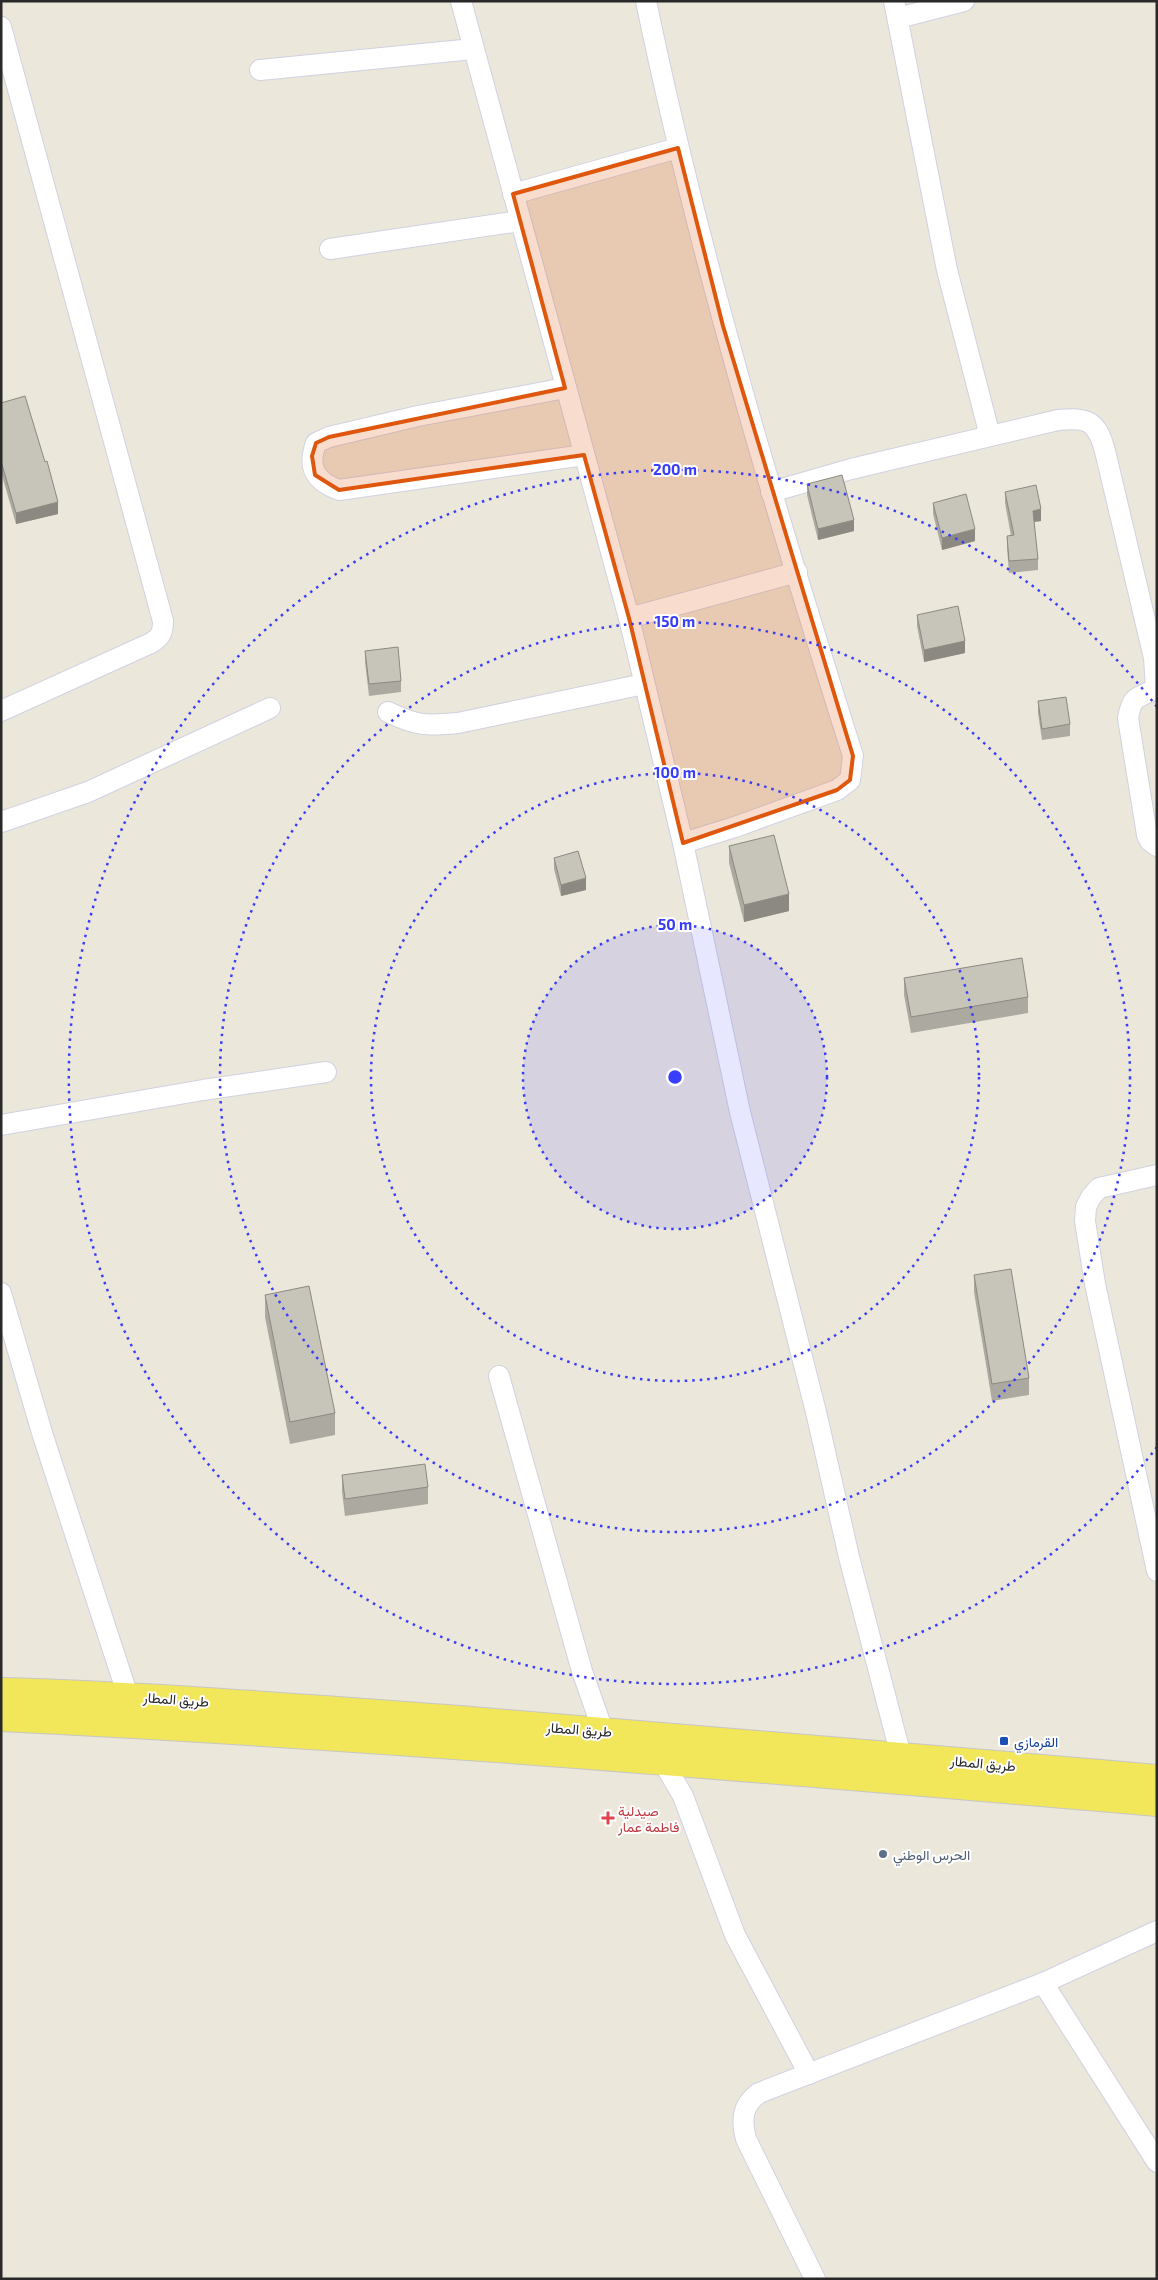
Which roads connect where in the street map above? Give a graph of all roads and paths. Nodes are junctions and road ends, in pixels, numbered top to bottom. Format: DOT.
graph roads {
  1 [pos="460,1"];
  2 [pos="646,1"];
  3 [pos="964,1"];
  4 [pos="896,10"];
  5 [pos="1,27"];
  6 [pos="473,49"];
  7 [pos="260,70"];
  8 [pos="678,148"];
  9 [pos="513,194"];
  10 [pos="520,221"];
  11 [pos="330,249"];
  12 [pos="565,388"];
  13 [pos="990,436"];
  14 [pos="584,455"];
  15 [pos="772,492"];
  16 [pos="797,572"];
  17 [pos="628,618"];
  18 [pos="644,684"];
  19 [pos="270,708"];
  20 [pos="1,711"];
  21 [pos="388,712"];
  22 [pos="1,822"];
  23 [pos="683,843"];
  24 [pos="1157,846"];
  25 [pos="326,1072"];
  26 [pos="1,1125"];
  27 [pos="1157,1175"];
  28 [pos="1,1293"];
  29 [pos="499,1376"];
  30 [pos="1157,1571"];
  31 [pos="1,1692"];
  32 [pos="128,1696"];
  33 [pos="1,1718"];
  34 [pos="333,1724"];
  35 [pos="603,1731"];
  36 [pos="901,1756"];
  37 [pos="663,1762"];
  38 [pos="1157,1779"];
  39 [pos="1157,1802"];
  40 [pos="1157,1930"];
  41 [pos="1043,1983"];
  42 [pos="809,2074"];
  43 [pos="1157,2162"];
  44 [pos="815,2279"];
  1 -- 6 [label="street"];
  2 -- 8 [label="street"];
  3 -- 4 [label="street"];
  4 -- 13 [label="street"];
  5 -- 20 [label="street"];
  6 -- 7 [label="street"];
  6 -- 9 [label="street"];
  8 -- 9 [label="street"];
  8 -- 15 [label="street"];
  9 -- 10 [label="street"];
  10 -- 11 [label="street"];
  10 -- 12 [label="street"];
  12 -- 14 [label="street"];
  12 -- 14 [label="street"];
  13 -- 15 [label="street"];
  13 -- 24 [label="street"];
  14 -- 17 [label="street"];
  15 -- 16 [label="street"];
  16 -- 17 [label="street"];
  16 -- 23 [label="street"];
  17 -- 18 [label="street"];
  18 -- 21 [label="street"];
  18 -- 23 [label="street"];
  19 -- 22 [label="street"];
  23 -- 36 [label="street"];
  25 -- 26 [label="street"];
  27 -- 30 [label="street"];
  28 -- 32 [label="street"];
  29 -- 35 [label="street"];
  31 -- 32 [label="main road, طريق المطار"];
  32 -- 34 [label="main road, طريق المطار"];
  33 -- 34 [label="main road, طريق المطار"];
  34 -- 35 [label="main road, طريق المطار"];
  34 -- 37 [label="main road, طريق المطار"];
  35 -- 36 [label="main road, طريق المطار"];
  36 -- 38 [label="main road, طريق المطار"];
  37 -- 39 [label="main road, طريق المطار"];
  37 -- 42 [label="street"];
  40 -- 41 [label="street"];
  41 -- 42 [label="street"];
  41 -- 43 [label="street"];
  42 -- 44 [label="street"];
}
